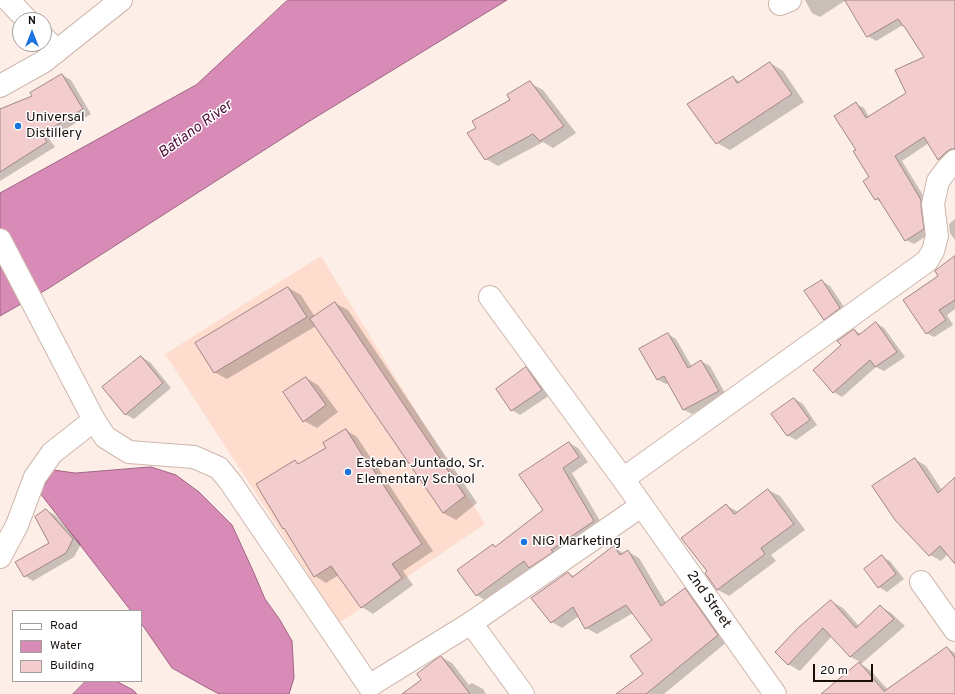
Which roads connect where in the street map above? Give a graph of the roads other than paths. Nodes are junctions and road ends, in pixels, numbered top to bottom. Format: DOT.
graph roads {
  1 [pos="8,0"];
  2 [pos="121,0"];
  3 [pos="19,12"];
  4 [pos="52,43"];
  5 [pos="47,52"];
  6 [pos="0,86"];
  7 [pos="955,161"];
  8 [pos="0,240"];
  9 [pos="490,296"];
  10 [pos="94,420"];
  11 [pos="623,479"];
  12 [pos="641,506"];
  13 [pos="0,556"];
  14 [pos="920,582"];
  15 [pos="471,623"];
  16 [pos="955,630"];
  17 [pos="523,694"];
  18 [pos="775,694"];
  1 -- 3 [label="street"];
  2 -- 4 [label="street"];
  5 -- 6 [label="street"];
  7 -- 11 [label="street"];
  8 -- 10 [label="street"];
  9 -- 11 [label="street, 2nd Street"];
  10 -- 13 [label="street"];
  10 -- 15 [label="street"];
  11 -- 12 [label="street, 2nd Street"];
  12 -- 15 [label="street"];
  12 -- 18 [label="street, 2nd Street"];
  14 -- 16 [label="street"];
  15 -- 17 [label="street"];
}
